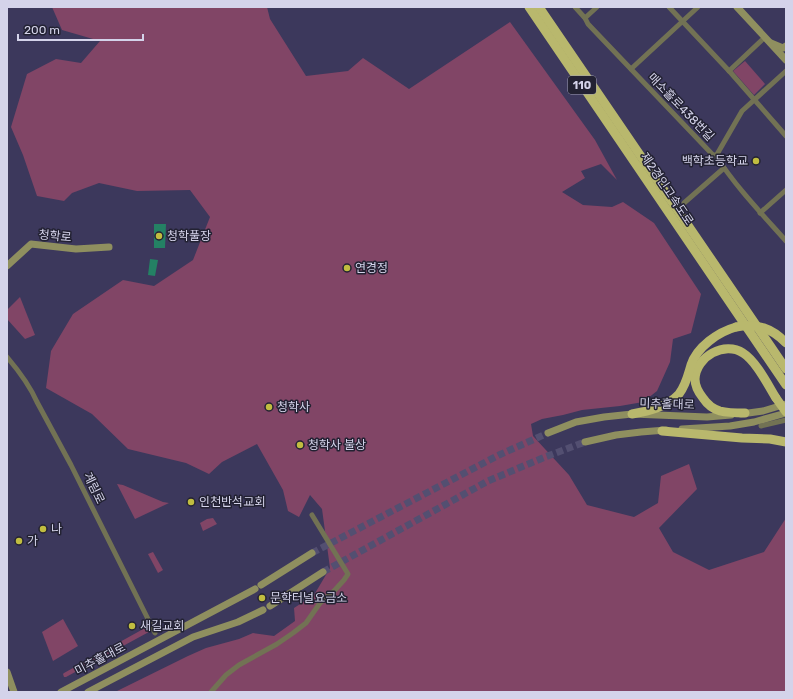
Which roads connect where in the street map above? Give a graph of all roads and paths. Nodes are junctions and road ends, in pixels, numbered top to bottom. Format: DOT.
graph roads {
  1 [pos="528,7"];
  2 [pos="540,7"];
  3 [pos="575,7"];
  4 [pos="597,7"];
  5 [pos="668,7"];
  6 [pos="698,7"];
  7 [pos="737,7"];
  8 [pos="585,18"];
  9 [pos="682,22"];
  10 [pos="767,40"];
  11 [pos="786,46"];
  12 [pos="786,60"];
  13 [pos="631,69"];
  14 [pos="729,71"];
  15 [pos="786,71"];
  16 [pos="754,100"];
  17 [pos="786,136"];
  18 [pos="716,156"];
  19 [pos="639,161"];
  20 [pos="724,168"];
  21 [pos="786,190"];
  22 [pos="684,203"];
  23 [pos="760,213"];
  24 [pos="786,241"];
  25 [pos="109,247"];
  26 [pos="7,266"];
  27 [pos="714,272"];
  28 [pos="786,343"];
  29 [pos="7,357"];
  30 [pos="786,369"];
  31 [pos="786,385"];
  32 [pos="786,404"];
  33 [pos="786,412"];
  34 [pos="745,413"];
  35 [pos="632,414"];
  36 [pos="786,420"];
  37 [pos="761,426"];
  38 [pos="662,431"];
  39 [pos="548,433"];
  40 [pos="585,442"];
  41 [pos="786,442"];
  42 [pos="312,514"];
  43 [pos="312,553"];
  44 [pos="323,572"];
  45 [pos="270,606"];
  46 [pos="263,610"];
  47 [pos="155,633"];
  48 [pos="7,672"];
  49 [pos="14,692"];
  50 [pos="61,692"];
  51 [pos="88,692"];
  52 [pos="211,692"];
  1 -- 19 [label="highway, 제2경인고속도로 / 110"];
  2 -- 19 [label="highway, 제2경인고속도로 / 110"];
  3 -- 8 [label="street, 매소홀로438번길"];
  4 -- 8 [label="street"];
  5 -- 9 [label="street"];
  6 -- 9 [label="street"];
  7 -- 10 [label="main road"];
  8 -- 13 [label="street, 매소홀로438번길"];
  9 -- 13 [label="street"];
  9 -- 14 [label="street"];
  10 -- 11 [label="main road"];
  10 -- 12 [label="main road"];
  10 -- 14 [label="street"];
  13 -- 18 [label="street, 매소홀로438번길"];
  14 -- 16 [label="street"];
  15 -- 16 [label="street"];
  16 -- 17 [label="street"];
  16 -- 18 [label="street"];
  18 -- 20 [label="street, 매소홀로438번길"];
  19 -- 27 [label="highway, 제2경인고속도로 / 110"];
  20 -- 22 [label="street"];
  20 -- 23 [label="street, 매소홀로438번길"];
  21 -- 23 [label="street"];
  23 -- 24 [label="street, 매소홀로438번길"];
  25 -- 26 [label="main road, 청학로"];
  27 -- 30 [label="highway, 제2경인고속도로 / 110"];
  27 -- 31 [label="highway, 제2경인고속도로 / 110"];
  28 -- 35 [label="highway, bridge"];
  29 -- 47 [label="street, 계림로"];
  32 -- 34 [label="main road, 미추홀대로"];
  33 -- 34 [label="highway, bridge"];
  33 -- 38 [label="main road, 미추홀대로"];
  34 -- 35 [label="main road, 미추홀대로"];
  35 -- 39 [label="main road, 미추홀대로"];
  36 -- 37 [label="street"];
  38 -- 40 [label="main road, 미추홀대로"];
  38 -- 41 [label="highway"];
  42 -- 52 [label="street"];
  43 -- 50 [label="main road, 미추홀대로"];
  44 -- 45 [label="main road"];
  46 -- 51 [label="main road, 미추홀대로"];
  48 -- 49 [label="main road"];
}
